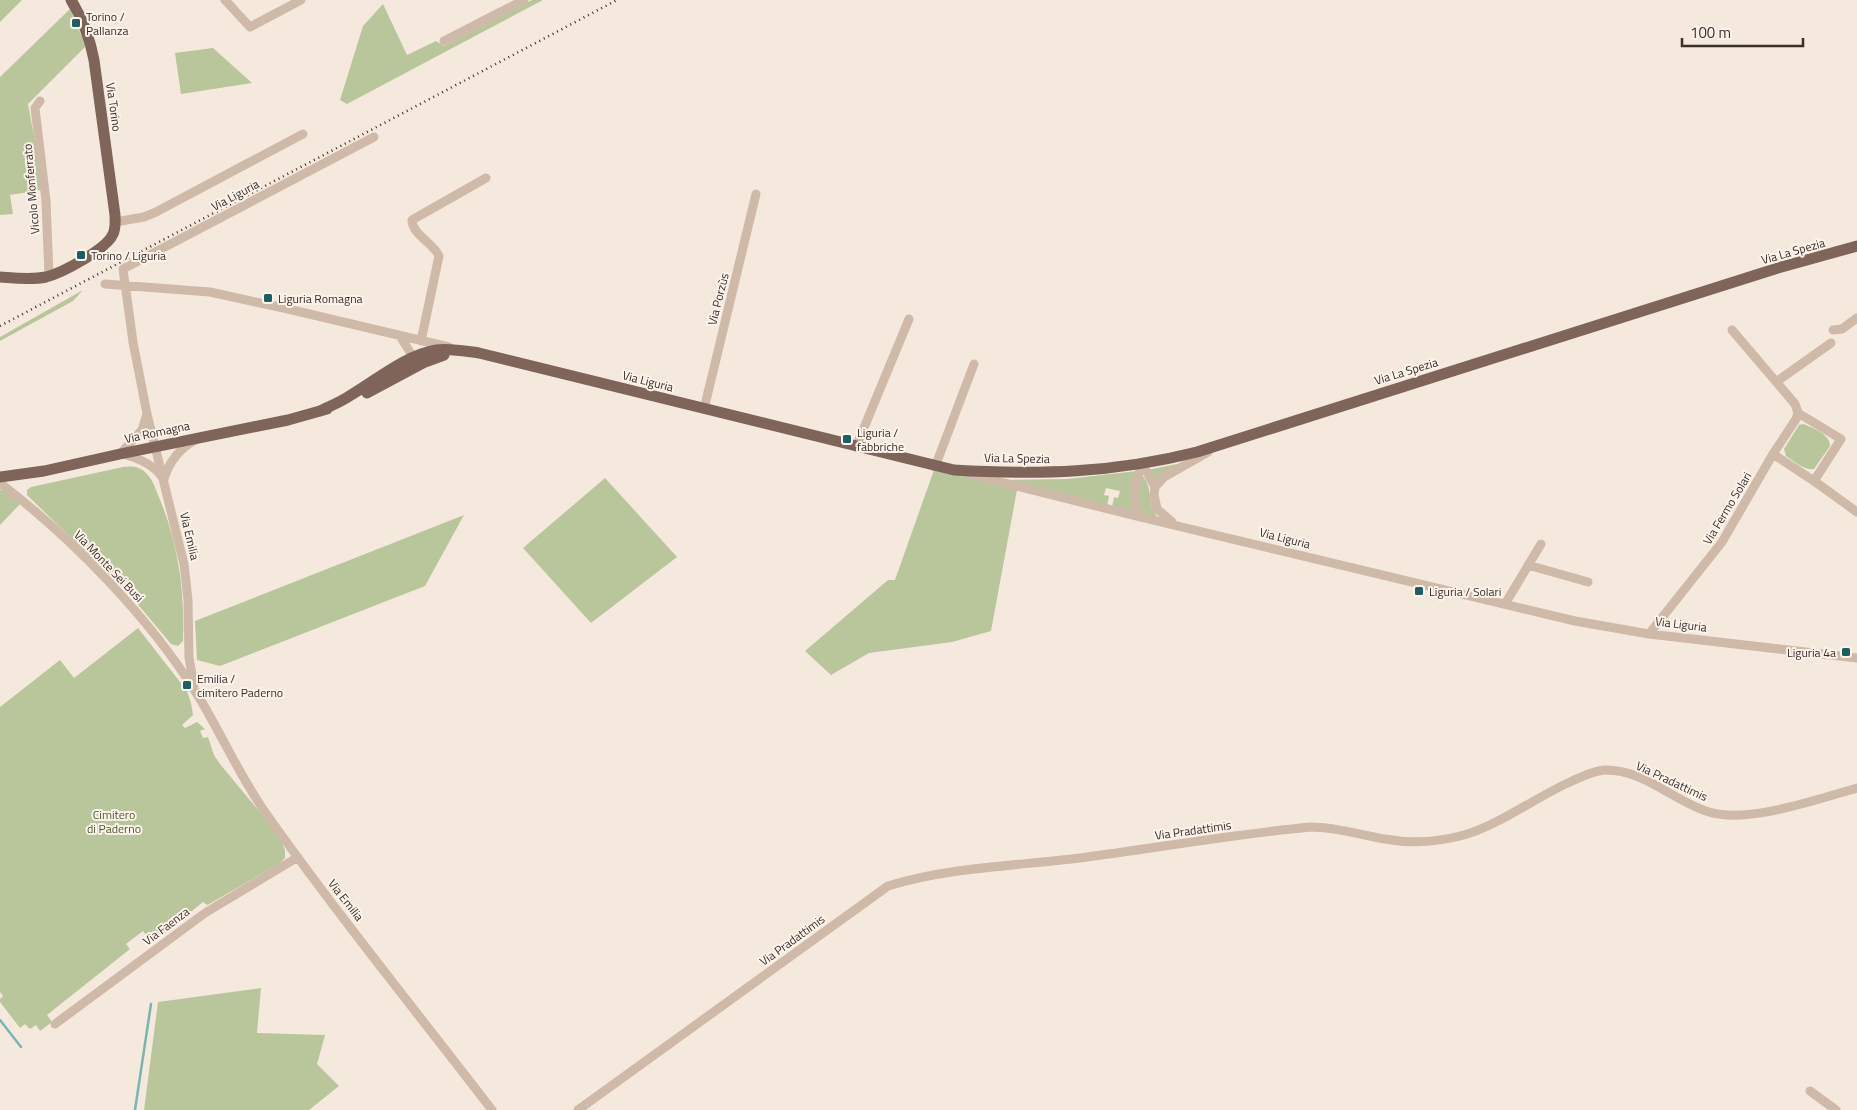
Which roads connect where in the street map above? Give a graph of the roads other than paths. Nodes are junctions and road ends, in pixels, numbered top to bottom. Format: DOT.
graph roads {
  1 [pos="71,0"];
  2 [pos="225,0"];
  3 [pos="301,0"];
  4 [pos="524,0"];
  5 [pos="505,4"];
  6 [pos="444,41"];
  7 [pos="40,102"];
  8 [pos="303,134"];
  9 [pos="374,137"];
  10 [pos="486,178"];
  11 [pos="756,194"];
  12 [pos="115,222"];
  13 [pos="1857,246"];
  14 [pos="49,276"];
  15 [pos="0,277"];
  16 [pos="104,284"];
  17 [pos="124,285"];
  18 [pos="1857,318"];
  19 [pos="909,319"];
  20 [pos="1732,330"];
  21 [pos="1834,330"];
  22 [pos="400,336"];
  23 [pos="421,340"];
  24 [pos="1832,343"];
  25 [pos="466,351"];
  26 [pos="432,353"];
  27 [pos="413,358"];
  28 [pos="974,364"];
  29 [pos="1776,382"];
  30 [pos="704,409"];
  31 [pos="320,411"];
  32 [pos="1798,413"];
  33 [pos="147,414"];
  34 [pos="200,437"];
  35 [pos="1220,444"];
  36 [pos="155,446"];
  37 [pos="856,447"];
  38 [pos="120,454"];
  39 [pos="1773,454"];
  40 [pos="1142,463"];
  41 [pos="935,467"];
  42 [pos="954,470"];
  43 [pos="0,477"];
  44 [pos="164,480"];
  45 [pos="1814,481"];
  46 [pos="0,483"];
  47 [pos="1155,487"];
  48 [pos="1857,512"];
  49 [pos="1140,517"];
  50 [pos="1177,525"];
  51 [pos="1541,544"];
  52 [pos="1528,565"];
  53 [pos="1588,582"];
  54 [pos="1505,604"];
  55 [pos="1649,634"];
  56 [pos="189,658"];
  57 [pos="1857,658"];
  58 [pos="187,679"];
  59 [pos="198,695"];
  60 [pos="1857,788"];
  61 [pos="298,858"];
  62 [pos="55,1024"];
  63 [pos="1810,1091"];
  64 [pos="492,1110"];
  65 [pos="578,1110"];
  66 [pos="1836,1110"];
  1 -- 12 [label="main road, Via Torino"];
  2 -- 3 [label="street"];
  4 -- 5 [label="street"];
  5 -- 6 [label="street"];
  7 -- 14 [label="street, Vicolo Monferrato"];
  8 -- 12 [label="street"];
  9 -- 17 [label="street, Via Liguria"];
  10 -- 23 [label="street"];
  11 -- 30 [label="street, Via Porzùs"];
  12 -- 14 [label="main road"];
  13 -- 35 [label="main road, Via La Spezia"];
  14 -- 15 [label="main road"];
  16 -- 17 [label="street"];
  17 -- 22 [label="street"];
  17 -- 33 [label="street, Via Emilia"];
  18 -- 21 [label="street"];
  19 -- 37 [label="street"];
  20 -- 29 [label="street"];
  22 -- 23 [label="street"];
  22 -- 27 [label="street"];
  23 -- 26 [label="street"];
  24 -- 29 [label="street"];
  25 -- 26 [label="main road, Via Romagna"];
  25 -- 30 [label="main road, Via Liguria"];
  26 -- 27 [label="main road, Via Romagna"];
  26 -- 27 [label="street"];
  26 -- 31 [label="main road, Via Romagna"];
  27 -- 31 [label="main road, Via Romagna"];
  28 -- 41 [label="street"];
  29 -- 32 [label="street"];
  30 -- 37 [label="main road, Via Liguria"];
  31 -- 34 [label="main road, Via Romagna"];
  32 -- 39 [label="street, Via Fermo Solari"];
  32 -- 45 [label="street"];
  33 -- 36 [label="street, Via Emilia"];
  33 -- 38 [label="street"];
  34 -- 36 [label="main road, Via Romagna"];
  34 -- 44 [label="street"];
  35 -- 40 [label="main road, Via La Spezia"];
  35 -- 47 [label="street"];
  36 -- 38 [label="main road, Via Romagna"];
  36 -- 44 [label="street, Via Emilia"];
  37 -- 41 [label="main road, Via Liguria"];
  38 -- 43 [label="main road, Via Romagna"];
  38 -- 44 [label="street"];
  39 -- 45 [label="street"];
  39 -- 55 [label="street, Via Fermo Solari"];
  40 -- 42 [label="main road, Via La Spezia"];
  40 -- 47 [label="street, Via Liguria"];
  40 -- 49 [label="street"];
  41 -- 42 [label="main road, Via Liguria"];
  42 -- 49 [label="street, Via Liguria"];
  44 -- 56 [label="street, Via Emilia"];
  45 -- 48 [label="street"];
  46 -- 58 [label="street, Via Monte Sei Busi"];
  47 -- 50 [label="street, Via Liguria"];
  49 -- 50 [label="street, Via Liguria"];
  50 -- 54 [label="street, Via Liguria"];
  51 -- 52 [label="street"];
  52 -- 53 [label="street"];
  52 -- 54 [label="street"];
  54 -- 55 [label="street, Via Liguria"];
  55 -- 57 [label="street, Via Liguria"];
  56 -- 58 [label="street, Via Emilia"];
  56 -- 59 [label="street, Via Emilia"];
  58 -- 59 [label="street, Via Emilia"];
  59 -- 61 [label="street, Via Emilia"];
  60 -- 65 [label="street, Via Pradattimis"];
  61 -- 62 [label="street, Via Faenza"];
  61 -- 64 [label="street, Via Emilia"];
  63 -- 66 [label="street"];
}
